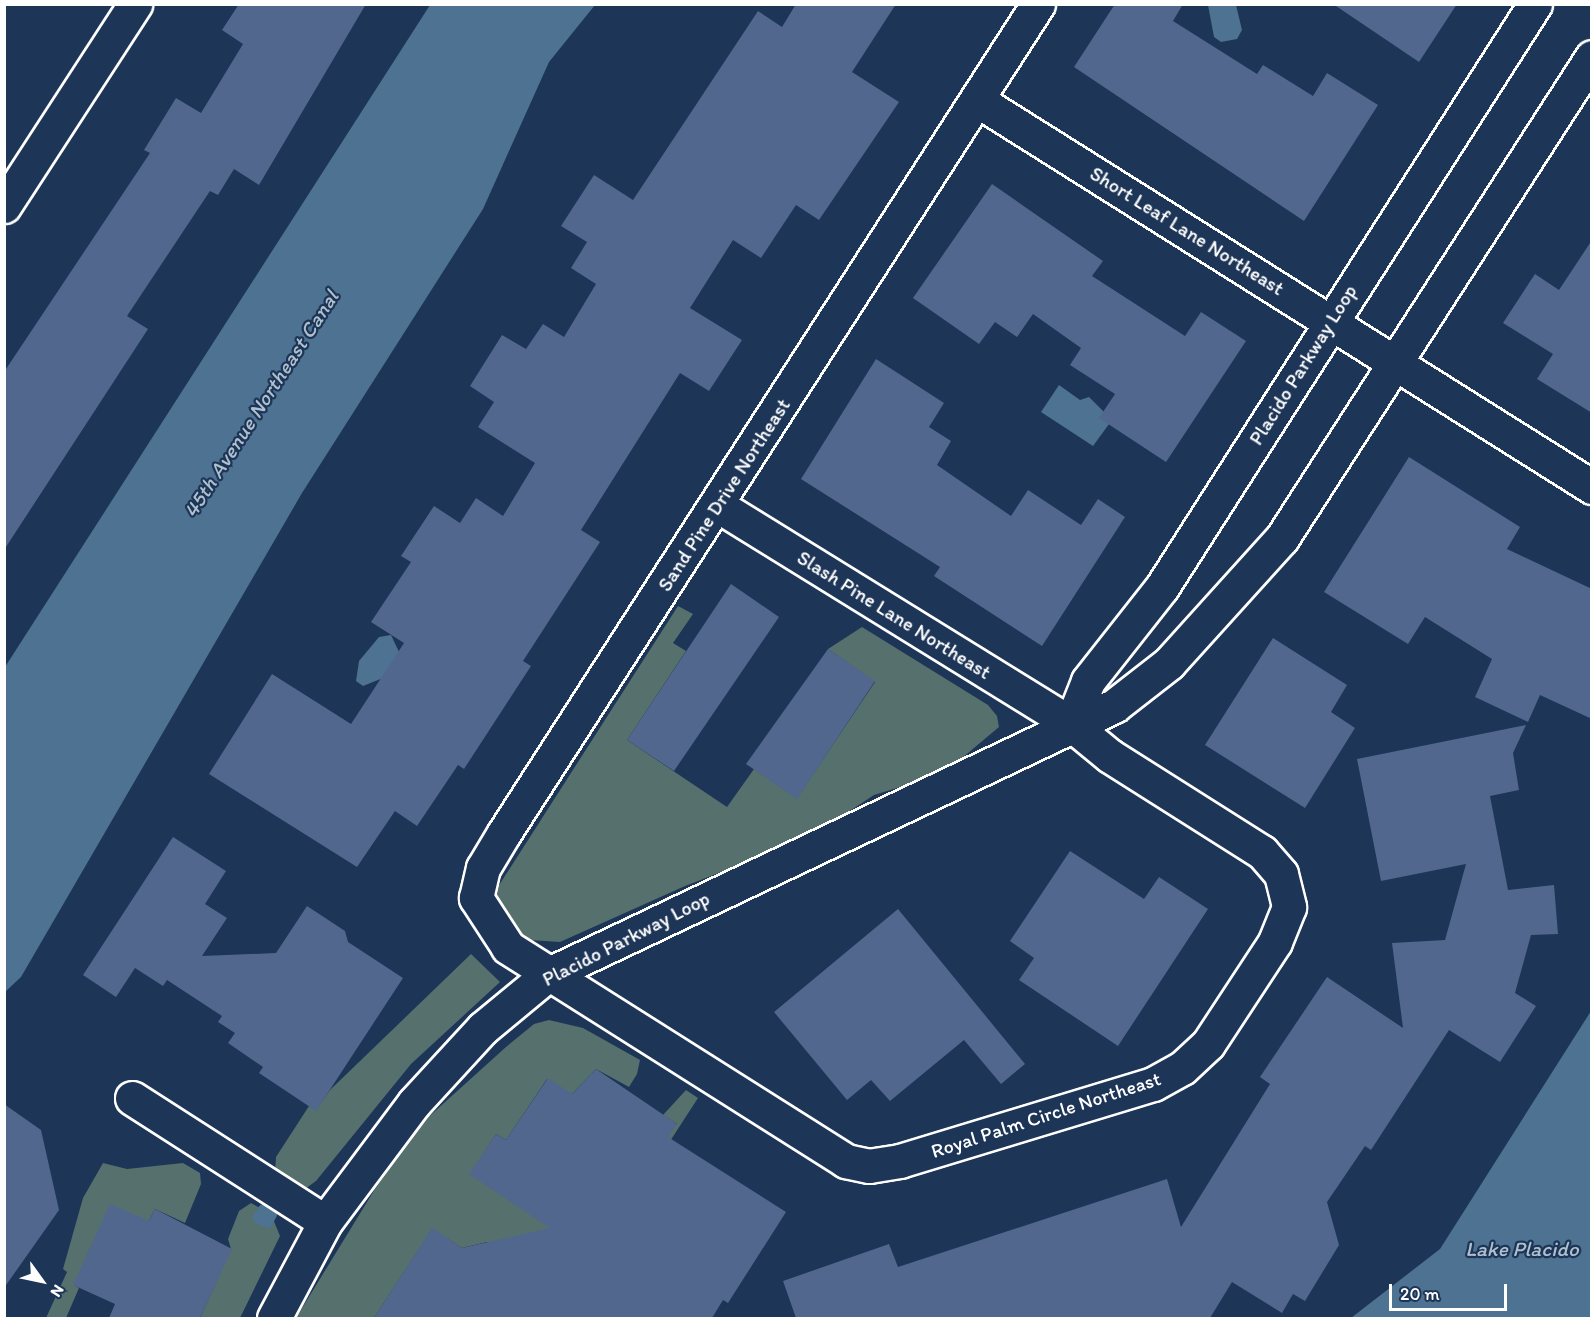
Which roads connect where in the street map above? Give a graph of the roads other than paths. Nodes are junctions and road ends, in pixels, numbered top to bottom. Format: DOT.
graph roads {
  1 [pos="135,4"];
  2 [pos="1038,4"];
  3 [pos="1535,4"];
  4 [pos="1592,57"];
  5 [pos="977,100"];
  6 [pos="4,206"];
  7 [pos="1330,320"];
  8 [pos="1397,362"];
  9 [pos="1592,487"];
  10 [pos="717,505"];
  11 [pos="1071,724"];
  12 [pos="547,975"];
  13 [pos="132,1098"];
  14 [pos="325,1222"];
  15 [pos="274,1318"];
  1 -- 6 [label="street"];
  2 -- 5 [label="street, Sand Pine Drive Northeast"];
  3 -- 7 [label="street, Placido Parkway Loop"];
  4 -- 8 [label="street, Placido Parkway Loop"];
  5 -- 7 [label="street, Short Leaf Lane Northeast"];
  5 -- 10 [label="street, Sand Pine Drive Northeast"];
  7 -- 8 [label="street, Short Leaf Lane Northeast"];
  7 -- 11 [label="street, Placido Parkway Loop"];
  8 -- 9 [label="street, Short Leaf Lane Northeast"];
  8 -- 11 [label="street, Placido Parkway Loop"];
  10 -- 11 [label="street, Slash Pine Lane Northeast"];
  10 -- 12 [label="street, Sand Pine Drive Northeast"];
  11 -- 12 [label="street, Placido Parkway Loop"];
  11 -- 12 [label="street, Royal Palm Circle Northeast"];
  12 -- 14 [label="street, Placido Parkway Loop"];
  13 -- 14 [label="street"];
  14 -- 15 [label="street, Placido Parkway Loop"];
}
